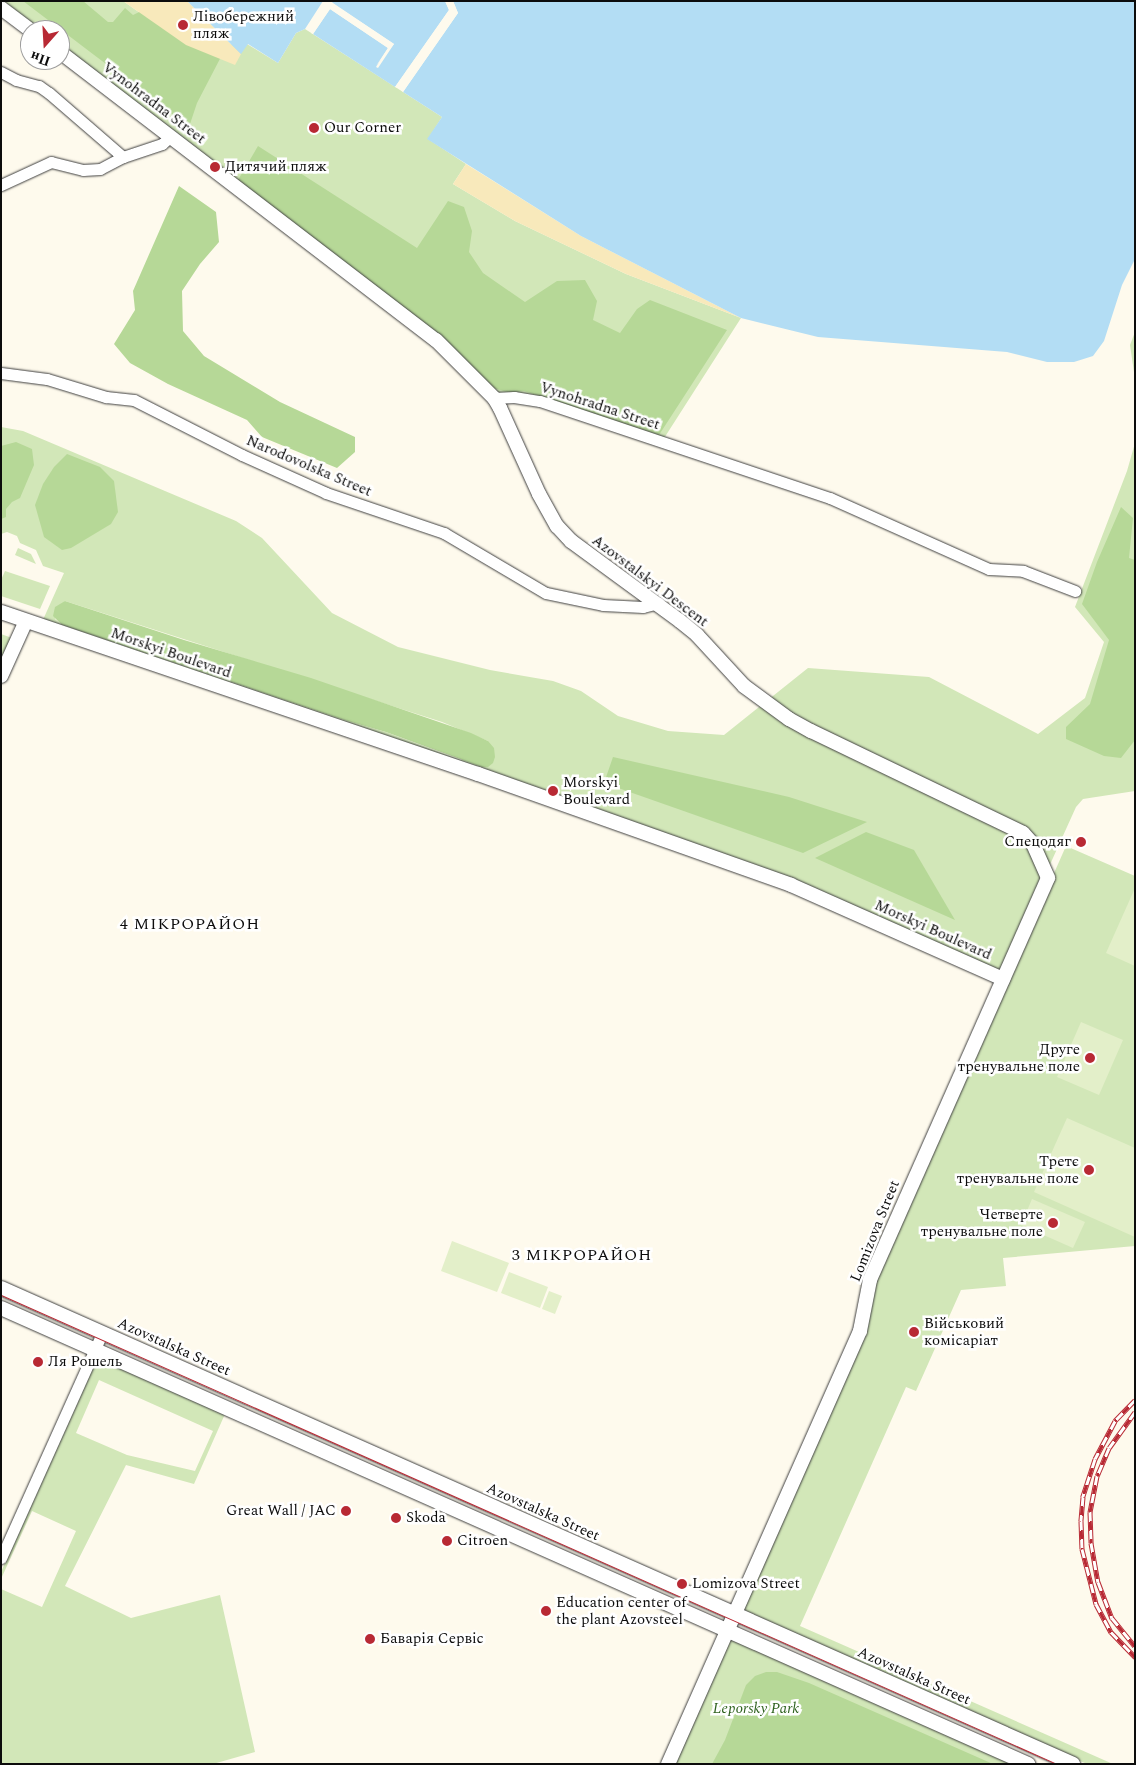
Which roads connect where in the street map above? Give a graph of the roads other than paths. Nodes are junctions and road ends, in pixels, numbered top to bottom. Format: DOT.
graph roads {
  1 [pos="1,8"];
  2 [pos="20,22"];
  3 [pos="70,60"];
  4 [pos="1,72"];
  5 [pos="171,136"];
  6 [pos="123,157"];
  7 [pos="1,185"];
  8 [pos="1,373"];
  9 [pos="494,398"];
  10 [pos="1075,591"];
  11 [pos="658,603"];
  12 [pos="1,612"];
  13 [pos="26,621"];
  14 [pos="1,676"];
  15 [pos="1048,878"];
  16 [pos="1003,979"];
  17 [pos="1,1288"];
  18 [pos="1,1308"];
  19 [pos="102,1333"];
  20 [pos="94,1350"];
  21 [pos="1,1558"];
  22 [pos="734,1615"];
  23 [pos="727,1631"];
  24 [pos="668,1764"];
  25 [pos="1028,1764"];
  26 [pos="1073,1764"];
  1 -- 2 [label="street"];
  3 -- 5 [label="street, Vynohradna Street"];
  4 -- 6 [label="street"];
  5 -- 6 [label="street"];
  5 -- 9 [label="street, Vynohradna Street"];
  6 -- 7 [label="street"];
  8 -- 11 [label="street, Narodovolska Street"];
  9 -- 10 [label="street, Vynohradna Street"];
  9 -- 11 [label="street, Azovstalskyi Descent"];
  11 -- 15 [label="street, Azovstalskyi Descent"];
  12 -- 13 [label="street, Morskyi Boulevard"];
  13 -- 14 [label="street"];
  13 -- 16 [label="street, Morskyi Boulevard"];
  15 -- 16 [label="street, Lomizova Street"];
  16 -- 22 [label="street, Lomizova Street"];
  17 -- 19 [label="street, Azovstalska Street"];
  18 -- 20 [label="street"];
  19 -- 20 [label="street"];
  19 -- 22 [label="street, Azovstalska Street"];
  20 -- 21 [label="street"];
  20 -- 23 [label="street"];
  22 -- 23 [label="street, Lomizova Street"];
  22 -- 26 [label="street, Azovstalska Street"];
  23 -- 24 [label="street, Lomizova Street"];
  23 -- 25 [label="street"];
}
